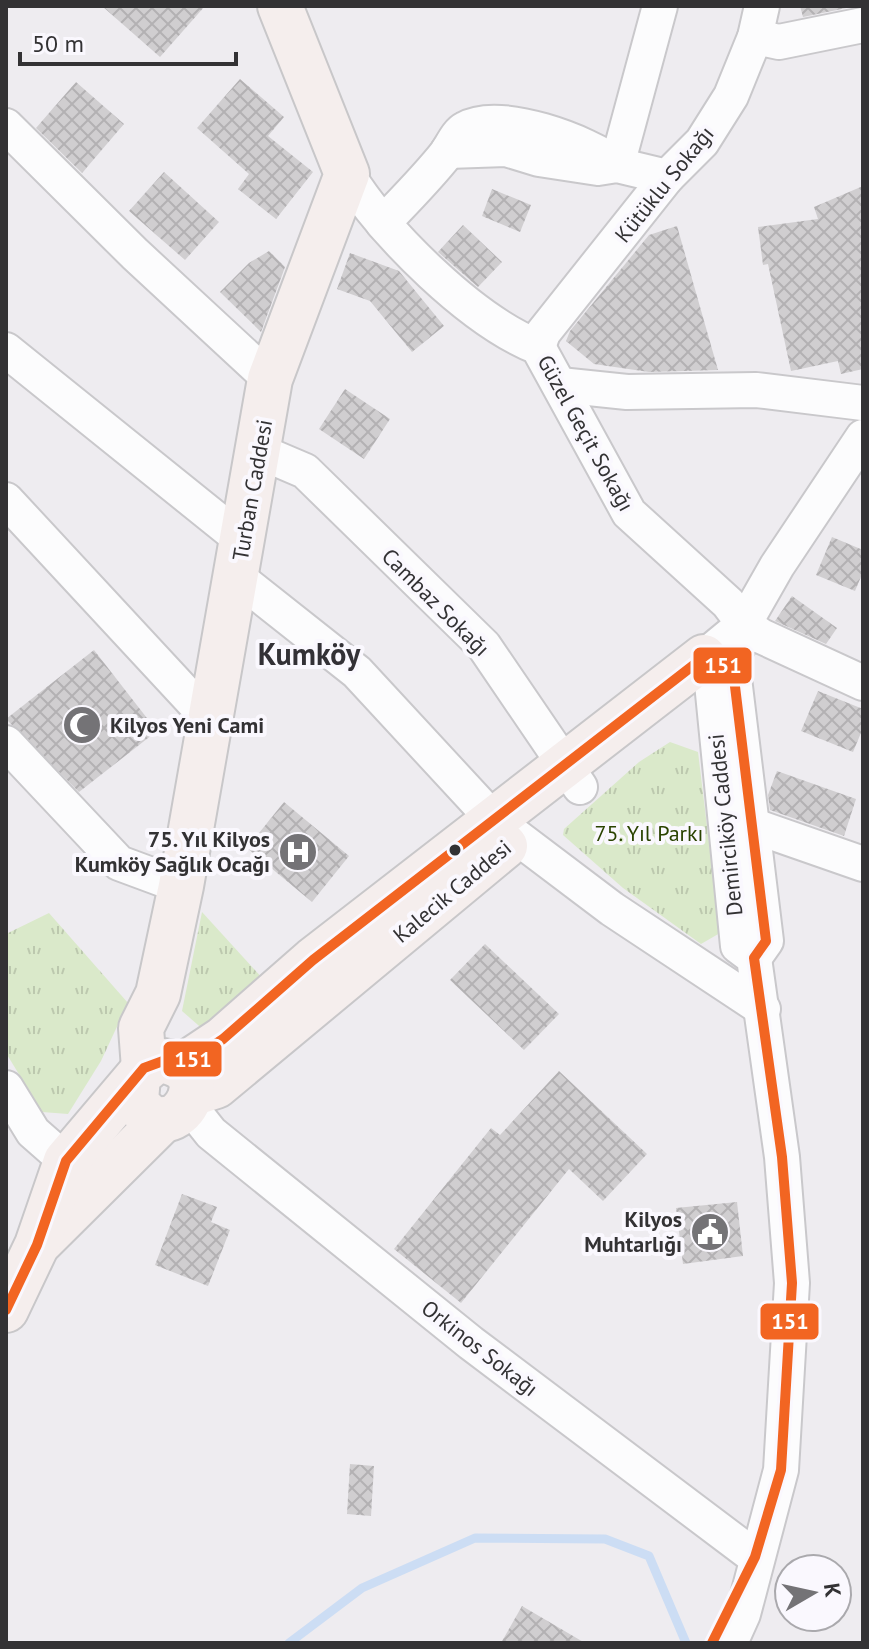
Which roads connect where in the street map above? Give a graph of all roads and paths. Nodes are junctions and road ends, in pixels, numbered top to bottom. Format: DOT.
graph roads {
  1 [pos="280,6"];
  2 [pos="660,6"];
  3 [pos="758,22"];
  4 [pos="863,25"];
  5 [pos="6,126"];
  6 [pos="617,165"];
  7 [pos="347,174"];
  8 [pos="667,177"];
  9 [pos="383,223"];
  10 [pos="538,347"];
  11 [pos="6,350"];
  12 [pos="270,379"];
  13 [pos="560,385"];
  14 [pos="863,403"];
  15 [pos="863,437"];
  16 [pos="258,451"];
  17 [pos="6,500"];
  18 [pos="240,559"];
  19 [pos="744,624"];
  20 [pos="716,670"];
  21 [pos="863,683"];
  22 [pos="212,722"];
  23 [pos="6,743"];
  24 [pos="572,775"];
  25 [pos="740,826"];
  26 [pos="506,827"];
  27 [pos="863,864"];
  28 [pos="181,886"];
  29 [pos="763,1009"];
  30 [pos="6,1088"];
  31 [pos="173,1093"];
  32 [pos="66,1161"];
  33 [pos="37,1245"];
  34 [pos="6,1310"];
  35 [pos="755,1557"];
  36 [pos="733,1622"];
  37 [pos="712,1643"];
  1 -- 7 [label="main road"];
  2 -- 6 [label="street"];
  3 -- 4 [label="street"];
  3 -- 8 [label="street, Kütüklu Sokağı"];
  5 -- 12 [label="street"];
  6 -- 8 [label="street"];
  6 -- 9 [label="street"];
  7 -- 9 [label="street, Güzel Geçit Sokağı"];
  7 -- 12 [label="main road, Turban Caddesi"];
  8 -- 10 [label="street, Kütüklu Sokağı"];
  9 -- 10 [label="street, Güzel Geçit Sokağı"];
  10 -- 13 [label="street, Güzel Geçit Sokağı"];
  11 -- 18 [label="street"];
  12 -- 16 [label="main road, Turban Caddesi"];
  13 -- 14 [label="street"];
  13 -- 19 [label="street, Güzel Geçit Sokağı"];
  15 -- 19 [label="street, Kalecik Caddesi"];
  16 -- 18 [label="main road, Turban Caddesi"];
  16 -- 24 [label="street, Cambaz Sokağı"];
  17 -- 22 [label="street"];
  18 -- 22 [label="main road, Turban Caddesi"];
  18 -- 26 [label="street"];
  19 -- 20 [label="street, Kalecik Caddesi"];
  19 -- 21 [label="street, Güzel Geçit Sokağı"];
  20 -- 24 [label="main road, Kalecik Caddesi"];
  20 -- 25 [label="street, Demirciköy Caddesi"];
  22 -- 28 [label="main road, Turban Caddesi"];
  23 -- 28 [label="street"];
  24 -- 26 [label="main road, Kalecik Caddesi"];
  25 -- 27 [label="street"];
  25 -- 29 [label="street, Demirciköy Caddesi"];
  26 -- 29 [label="street"];
  26 -- 31 [label="main road, Kalecik Caddesi"];
  28 -- 31 [label="main road, Turban Caddesi"];
  29 -- 35 [label="street, Demirciköy Caddesi"];
  30 -- 32 [label="street"];
  31 -- 32 [label="main road"];
  31 -- 33 [label="main road"];
  31 -- 35 [label="street, Orkinos Sokağı"];
  32 -- 33 [label="main road"];
  33 -- 34 [label="main road"];
  35 -- 36 [label="street, Demirciköy Caddesi"];
  36 -- 37 [label="street, Demirciköy Caddesi"];
}
